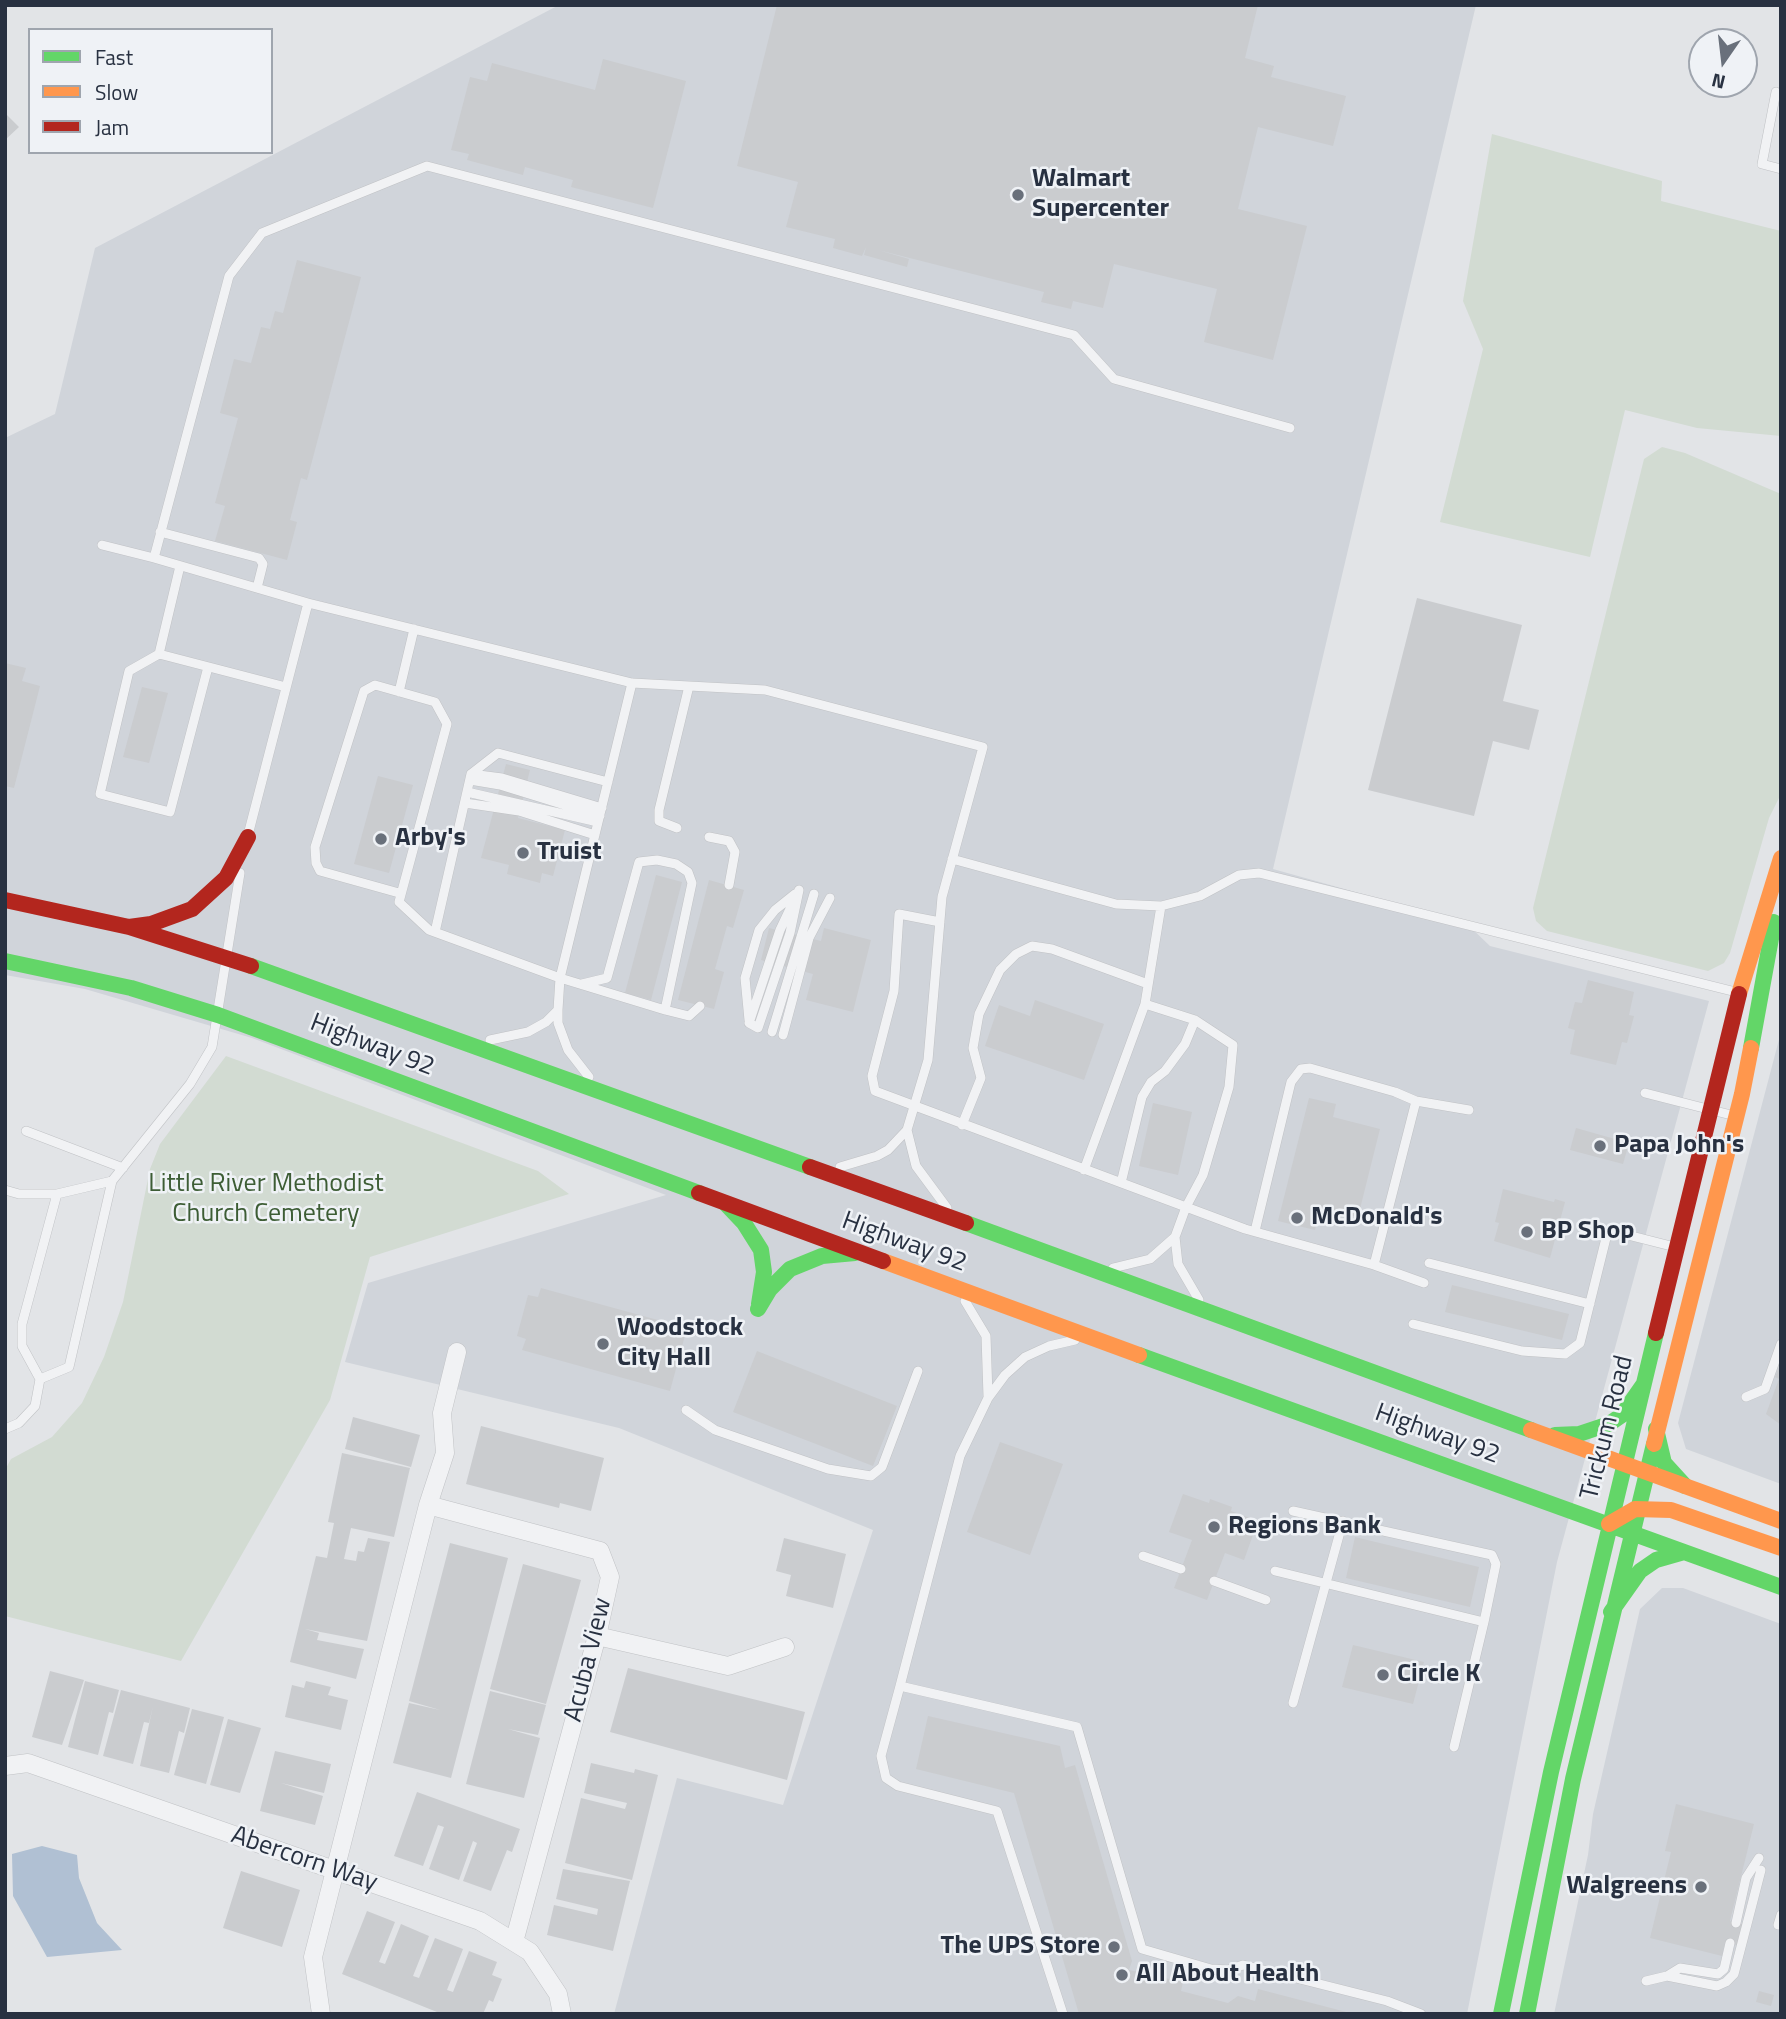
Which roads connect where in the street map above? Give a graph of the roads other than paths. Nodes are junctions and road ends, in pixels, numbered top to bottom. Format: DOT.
graph roads {
  1 [pos="1776,92"];
  2 [pos="1781,169"];
  3 [pos="1290,428"];
  4 [pos="160,533"];
  5 [pos="102,545"];
  6 [pos="153,558"];
  7 [pos="180,566"];
  8 [pos="257,588"];
  9 [pos="308,603"];
  10 [pos="414,629"];
  11 [pos="159,654"];
  12 [pos="208,667"];
  13 [pos="632,682"];
  14 [pos="689,685"];
  15 [pos="286,687"];
  16 [pos="399,692"];
  17 [pos="470,777"];
  18 [pos="608,782"];
  19 [pos="467,792"];
  20 [pos="464,803"];
  21 [pos="600,816"];
  22 [pos="677,828"];
  23 [pos="595,835"];
  24 [pos="248,837"];
  25 [pos="709,837"];
  26 [pos="1781,858"];
  27 [pos="953,859"];
  28 [pos="1781,884"];
  29 [pos="729,886"];
  30 [pos="399,893"];
  31 [pos="814,894"];
  32 [pos="830,898"];
  33 [pos="5,900"];
  34 [pos="1161,906"];
  35 [pos="940,922"];
  36 [pos="129,927"];
  37 [pos="435,932"];
  38 [pos="226,957"];
  39 [pos="5,961"];
  40 [pos="560,978"];
  41 [pos="581,984"];
  42 [pos="1148,984"];
  43 [pos="1739,992"];
  44 [pos="1145,1004"];
  45 [pos="700,1006"];
  46 [pos="558,1010"];
  47 [pos="664,1010"];
  48 [pos="218,1015"];
  49 [pos="1195,1020"];
  50 [pos="753,1026"];
  51 [pos="772,1032"];
  52 [pos="783,1035"];
  53 [pos="463,1041"];
  54 [pos="602,1091"];
  55 [pos="1645,1093"];
  56 [pos="1416,1101"];
  57 [pos="914,1107"];
  58 [pos="1711,1110"];
  59 [pos="1469,1111"];
  60 [pos="1736,1117"];
  61 [pos="962,1125"];
  62 [pos="907,1130"];
  63 [pos="26,1131"];
  64 [pos="123,1168"];
  65 [pos="818,1170"];
  66 [pos="1084,1170"];
  67 [pos="112,1181"];
  68 [pos="1121,1183"];
  69 [pos="5,1190"];
  70 [pos="57,1194"];
  71 [pos="724,1202"];
  72 [pos="1186,1207"];
  73 [pos="961,1222"];
  74 [pos="1255,1231"];
  75 [pos="1175,1237"];
  76 [pos="1677,1247"];
  77 [pos="859,1252"];
  78 [pos="1429,1263"];
  79 [pos="1374,1265"];
  80 [pos="1093,1270"];
  81 [pos="1424,1283"];
  82 [pos="952,1287"];
  83 [pos="1590,1304"];
  84 [pos="1208,1312"];
  85 [pos="1413,1324"];
  86 [pos="1092,1337"];
  87 [pos="1781,1343"];
  88 [pos="457,1352"];
  89 [pos="918,1371"];
  90 [pos="40,1380"];
  91 [pos="1643,1385"];
  92 [pos="1746,1397"];
  93 [pos="988,1398"];
  94 [pos="686,1410"];
  95 [pos="5,1429"];
  96 [pos="1656,1429"];
  97 [pos="1542,1434"];
  98 [pos="1625,1464"];
  99 [pos="1645,1472"];
  100 [pos="1685,1486"];
  101 [pos="428,1505"];
  102 [pos="1635,1509"];
  103 [pos="1293,1511"];
  104 [pos="1343,1521"];
  105 [pos="1781,1521"];
  106 [pos="1609,1524"];
  107 [pos="1630,1531"];
  108 [pos="1781,1548"];
  109 [pos="1684,1552"];
  110 [pos="1143,1556"];
  111 [pos="1181,1569"];
  112 [pos="1275,1571"];
  113 [pos="1214,1581"];
  114 [pos="1325,1584"];
  115 [pos="1781,1587"];
  116 [pos="1266,1600"];
  117 [pos="1611,1612"];
  118 [pos="1484,1622"];
  119 [pos="597,1636"];
  120 [pos="785,1647"];
  121 [pos="900,1686"];
  122 [pos="1293,1703"];
  123 [pos="1454,1747"];
  124 [pos="5,1766"];
  125 [pos="1759,1858"];
  126 [pos="334,1870"];
  127 [pos="1761,1870"];
  128 [pos="1781,1915"];
  129 [pos="1736,1923"];
  130 [pos="1778,1925"];
  131 [pos="514,1942"];
  132 [pos="1730,1943"];
  133 [pos="1667,1976"];
  134 [pos="1647,1981"];
  135 [pos="321,2014"];
  136 [pos="562,2014"];
  137 [pos="1063,2014"];
  138 [pos="1422,2014"];
  139 [pos="1502,2014"];
  140 [pos="1527,2014"];
  1 -- 2 [label="lane"];
  3 -- 4 [label="lane"];
  4 -- 6 [label="lane"];
  4 -- 8 [label="lane"];
  5 -- 6 [label="lane"];
  6 -- 7 [label="lane"];
  7 -- 8 [label="lane"];
  7 -- 11 [label="lane"];
  8 -- 9 [label="lane"];
  9 -- 10 [label="lane"];
  9 -- 15 [label="lane"];
  10 -- 13 [label="lane"];
  10 -- 16 [label="lane"];
  11 -- 12 [label="lane"];
  11 -- 12 [label="lane"];
  12 -- 15 [label="lane"];
  13 -- 14 [label="lane"];
  13 -- 18 [label="lane"];
  14 -- 22 [label="lane"];
  14 -- 27 [label="lane"];
  15 -- 24 [label="lane"];
  16 -- 30 [label="lane"];
  16 -- 30 [label="lane"];
  17 -- 18 [label="lane"];
  17 -- 19 [label="lane"];
  17 -- 21 [label="lane"];
  18 -- 21 [label="lane"];
  19 -- 20 [label="lane"];
  19 -- 21 [label="lane"];
  20 -- 23 [label="lane"];
  20 -- 37 [label="lane"];
  21 -- 23 [label="lane"];
  23 -- 40 [label="lane"];
  24 -- 36 [label="main road"];
  24 -- 38 [label="lane"];
  25 -- 29 [label="lane"];
  26 -- 43 [label="main road, Trickum Road"];
  27 -- 34 [label="lane"];
  27 -- 35 [label="lane"];
  28 -- 60 [label="main road, Trickum Road"];
  30 -- 37 [label="lane"];
  31 -- 51 [label="lane"];
  32 -- 52 [label="lane"];
  33 -- 36 [label="main road, Highway 92"];
  34 -- 42 [label="lane"];
  34 -- 43 [label="lane"];
  35 -- 57 [label="lane"];
  35 -- 57 [label="lane"];
  36 -- 38 [label="main road, Highway 92"];
  37 -- 40 [label="lane"];
  38 -- 48 [label="lane"];
  38 -- 53 [label="main road, Highway 92"];
  39 -- 48 [label="main road, Highway 92"];
  40 -- 41 [label="lane"];
  40 -- 46 [label="lane"];
  41 -- 47 [label="lane"];
  41 -- 47 [label="lane"];
  42 -- 44 [label="lane"];
  42 -- 61 [label="lane"];
  43 -- 58 [label="main road, Trickum Road"];
  44 -- 49 [label="lane"];
  44 -- 66 [label="lane"];
  45 -- 47 [label="lane"];
  46 -- 53 [label="lane"];
  46 -- 54 [label="lane"];
  48 -- 64 [label="lane"];
  48 -- 71 [label="main road, Highway 92"];
  49 -- 68 [label="lane"];
  49 -- 72 [label="lane"];
  50 -- 50 [label="lane"];
  53 -- 54 [label="main road, Highway 92"];
  54 -- 65 [label="main road, Highway 92"];
  55 -- 58 [label="lane"];
  56 -- 59 [label="lane"];
  56 -- 74 [label="lane"];
  56 -- 79 [label="lane"];
  57 -- 61 [label="lane"];
  57 -- 62 [label="lane"];
  58 -- 60 [label="lane"];
  58 -- 76 [label="main road, Trickum Road"];
  60 -- 96 [label="main road, Trickum Road"];
  61 -- 66 [label="lane"];
  62 -- 65 [label="lane"];
  62 -- 73 [label="lane"];
  63 -- 64 [label="lane"];
  64 -- 67 [label="lane"];
  65 -- 73 [label="main road, Highway 92"];
  66 -- 68 [label="lane"];
  67 -- 70 [label="lane"];
  67 -- 90 [label="lane"];
  68 -- 72 [label="lane"];
  69 -- 70 [label="lane"];
  70 -- 90 [label="lane"];
  71 -- 77 [label="main road, Highway 92"];
  71 -- 77 [label="main road"];
  72 -- 74 [label="lane"];
  72 -- 75 [label="lane"];
  73 -- 80 [label="main road, Highway 92"];
  74 -- 79 [label="lane"];
  75 -- 80 [label="lane"];
  75 -- 84 [label="lane"];
  76 -- 83 [label="lane"];
  76 -- 91 [label="main road, Trickum Road"];
  77 -- 82 [label="main road, Highway 92"];
  78 -- 83 [label="lane"];
  79 -- 81 [label="lane"];
  80 -- 84 [label="main road, Highway 92"];
  82 -- 86 [label="main road, Highway 92"];
  82 -- 93 [label="lane"];
  83 -- 85 [label="lane"];
  84 -- 97 [label="main road, Highway 92"];
  86 -- 93 [label="lane"];
  86 -- 106 [label="main road, Highway 92"];
  87 -- 92 [label="lane"];
  88 -- 101 [label="street"];
  89 -- 94 [label="lane"];
  90 -- 95 [label="lane"];
  91 -- 97 [label="main road"];
  91 -- 98 [label="main road, Trickum Road"];
  93 -- 121 [label="lane"];
  96 -- 99 [label="main road, Trickum Road"];
  96 -- 100 [label="main road"];
  97 -- 98 [label="main road, Highway 92"];
  98 -- 99 [label="main road, Highway 92"];
  98 -- 106 [label="main road, Trickum Road"];
  99 -- 100 [label="main road, Highway 92"];
  99 -- 102 [label="main road, Trickum Road"];
  100 -- 105 [label="main road, Highway 92"];
  101 -- 119 [label="street, Acuba View"];
  101 -- 126 [label="street"];
  102 -- 106 [label="main road"];
  102 -- 107 [label="main road, Trickum Road"];
  102 -- 108 [label="main road"];
  103 -- 104 [label="lane"];
  104 -- 114 [label="lane"];
  104 -- 118 [label="lane"];
  106 -- 107 [label="main road, Highway 92"];
  106 -- 139 [label="main road, Trickum Road"];
  107 -- 109 [label="main road, Highway 92"];
  107 -- 117 [label="main road, Trickum Road"];
  109 -- 115 [label="main road, Highway 92"];
  109 -- 117 [label="main road"];
  110 -- 111 [label="lane"];
  112 -- 114 [label="lane"];
  113 -- 116 [label="lane"];
  114 -- 118 [label="lane"];
  114 -- 122 [label="lane"];
  117 -- 140 [label="main road, Trickum Road"];
  118 -- 123 [label="lane"];
  119 -- 120 [label="street"];
  119 -- 131 [label="street, Acuba View"];
  121 -- 137 [label="lane"];
  121 -- 138 [label="lane"];
  124 -- 126 [label="street, Abercorn Way"];
  125 -- 129 [label="lane"];
  126 -- 131 [label="street, Abercorn Way"];
  126 -- 135 [label="street"];
  127 -- 133 [label="lane"];
  128 -- 130 [label="lane"];
  131 -- 136 [label="street, Abercorn Way"];
  132 -- 133 [label="lane"];
  133 -- 134 [label="lane"];
}
